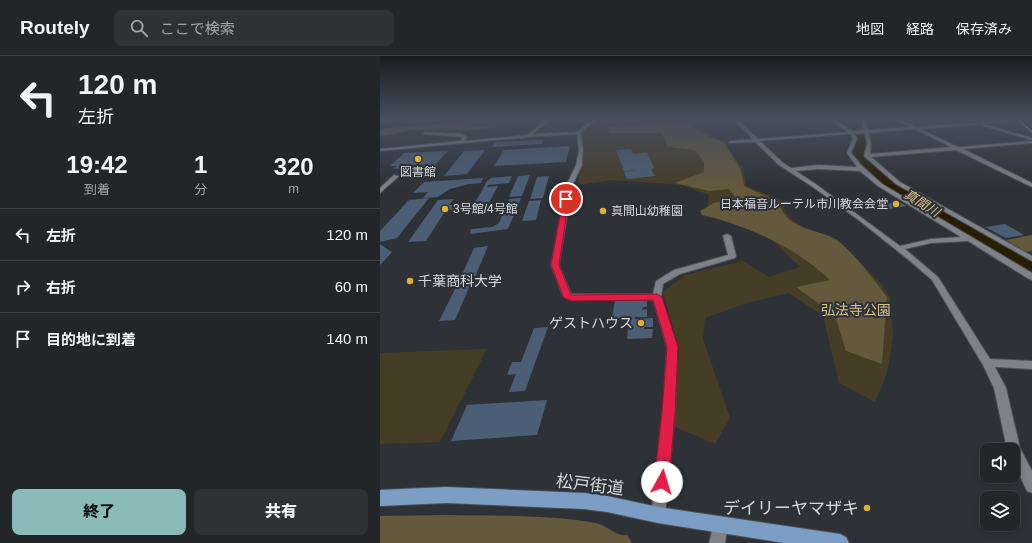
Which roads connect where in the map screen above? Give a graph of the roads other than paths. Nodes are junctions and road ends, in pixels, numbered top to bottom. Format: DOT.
graph roads {
  1 [pos="462,142"];
  2 [pos="465,142"];
  3 [pos="580,142"];
  4 [pos="759,142"];
  5 [pos="855,142"];
  6 [pos="870,142"];
  7 [pos="943,142"];
  8 [pos="1032,142"];
  9 [pos="443,144"];
  10 [pos="958,149"];
  11 [pos="380,150"];
  12 [pos="867,156"];
  13 [pos="861,169"];
  14 [pos="790,170"];
  15 [pos="396,176"];
  16 [pos="1032,185"];
  17 [pos="380,192"];
  18 [pos="989,235"];
  19 [pos="727,236"];
  20 [pos="970,239"];
  21 [pos="900,248"];
  22 [pos="1030,257"];
  23 [pos="1032,277"];
  24 [pos="657,297"];
  25 [pos="987,363"];
  26 [pos="1032,365"];
  27 [pos="1032,486"];
  28 [pos="380,498"];
  29 [pos="658,515"];
  30 [pos="720,524"];
  31 [pos="717,543"];
  32 [pos="840,543"];
  1 -- 2 [label="street"];
  1 -- 9 [label="street"];
  3 -- 24 [label="street"];
  4 -- 14 [label="street"];
  5 -- 13 [label="street"];
  6 -- 12 [label="street"];
  7 -- 10 [label="street"];
  8 -- 10 [label="street"];
  9 -- 11 [label="street"];
  10 -- 12 [label="street"];
  10 -- 16 [label="street"];
  12 -- 18 [label="street"];
  13 -- 14 [label="street"];
  13 -- 20 [label="street"];
  14 -- 21 [label="street"];
  15 -- 17 [label="street"];
  18 -- 20 [label="street"];
  18 -- 22 [label="street"];
  19 -- 24 [label="street"];
  20 -- 21 [label="street"];
  20 -- 23 [label="street"];
  21 -- 25 [label="street"];
  24 -- 29 [label="street"];
  25 -- 26 [label="street"];
  25 -- 27 [label="street"];
  28 -- 29 [label="main road, 松戸街道"];
  29 -- 30 [label="main road, 松戸街道"];
  30 -- 31 [label="street"];
  30 -- 32 [label="main road, 松戸街道"];
}
